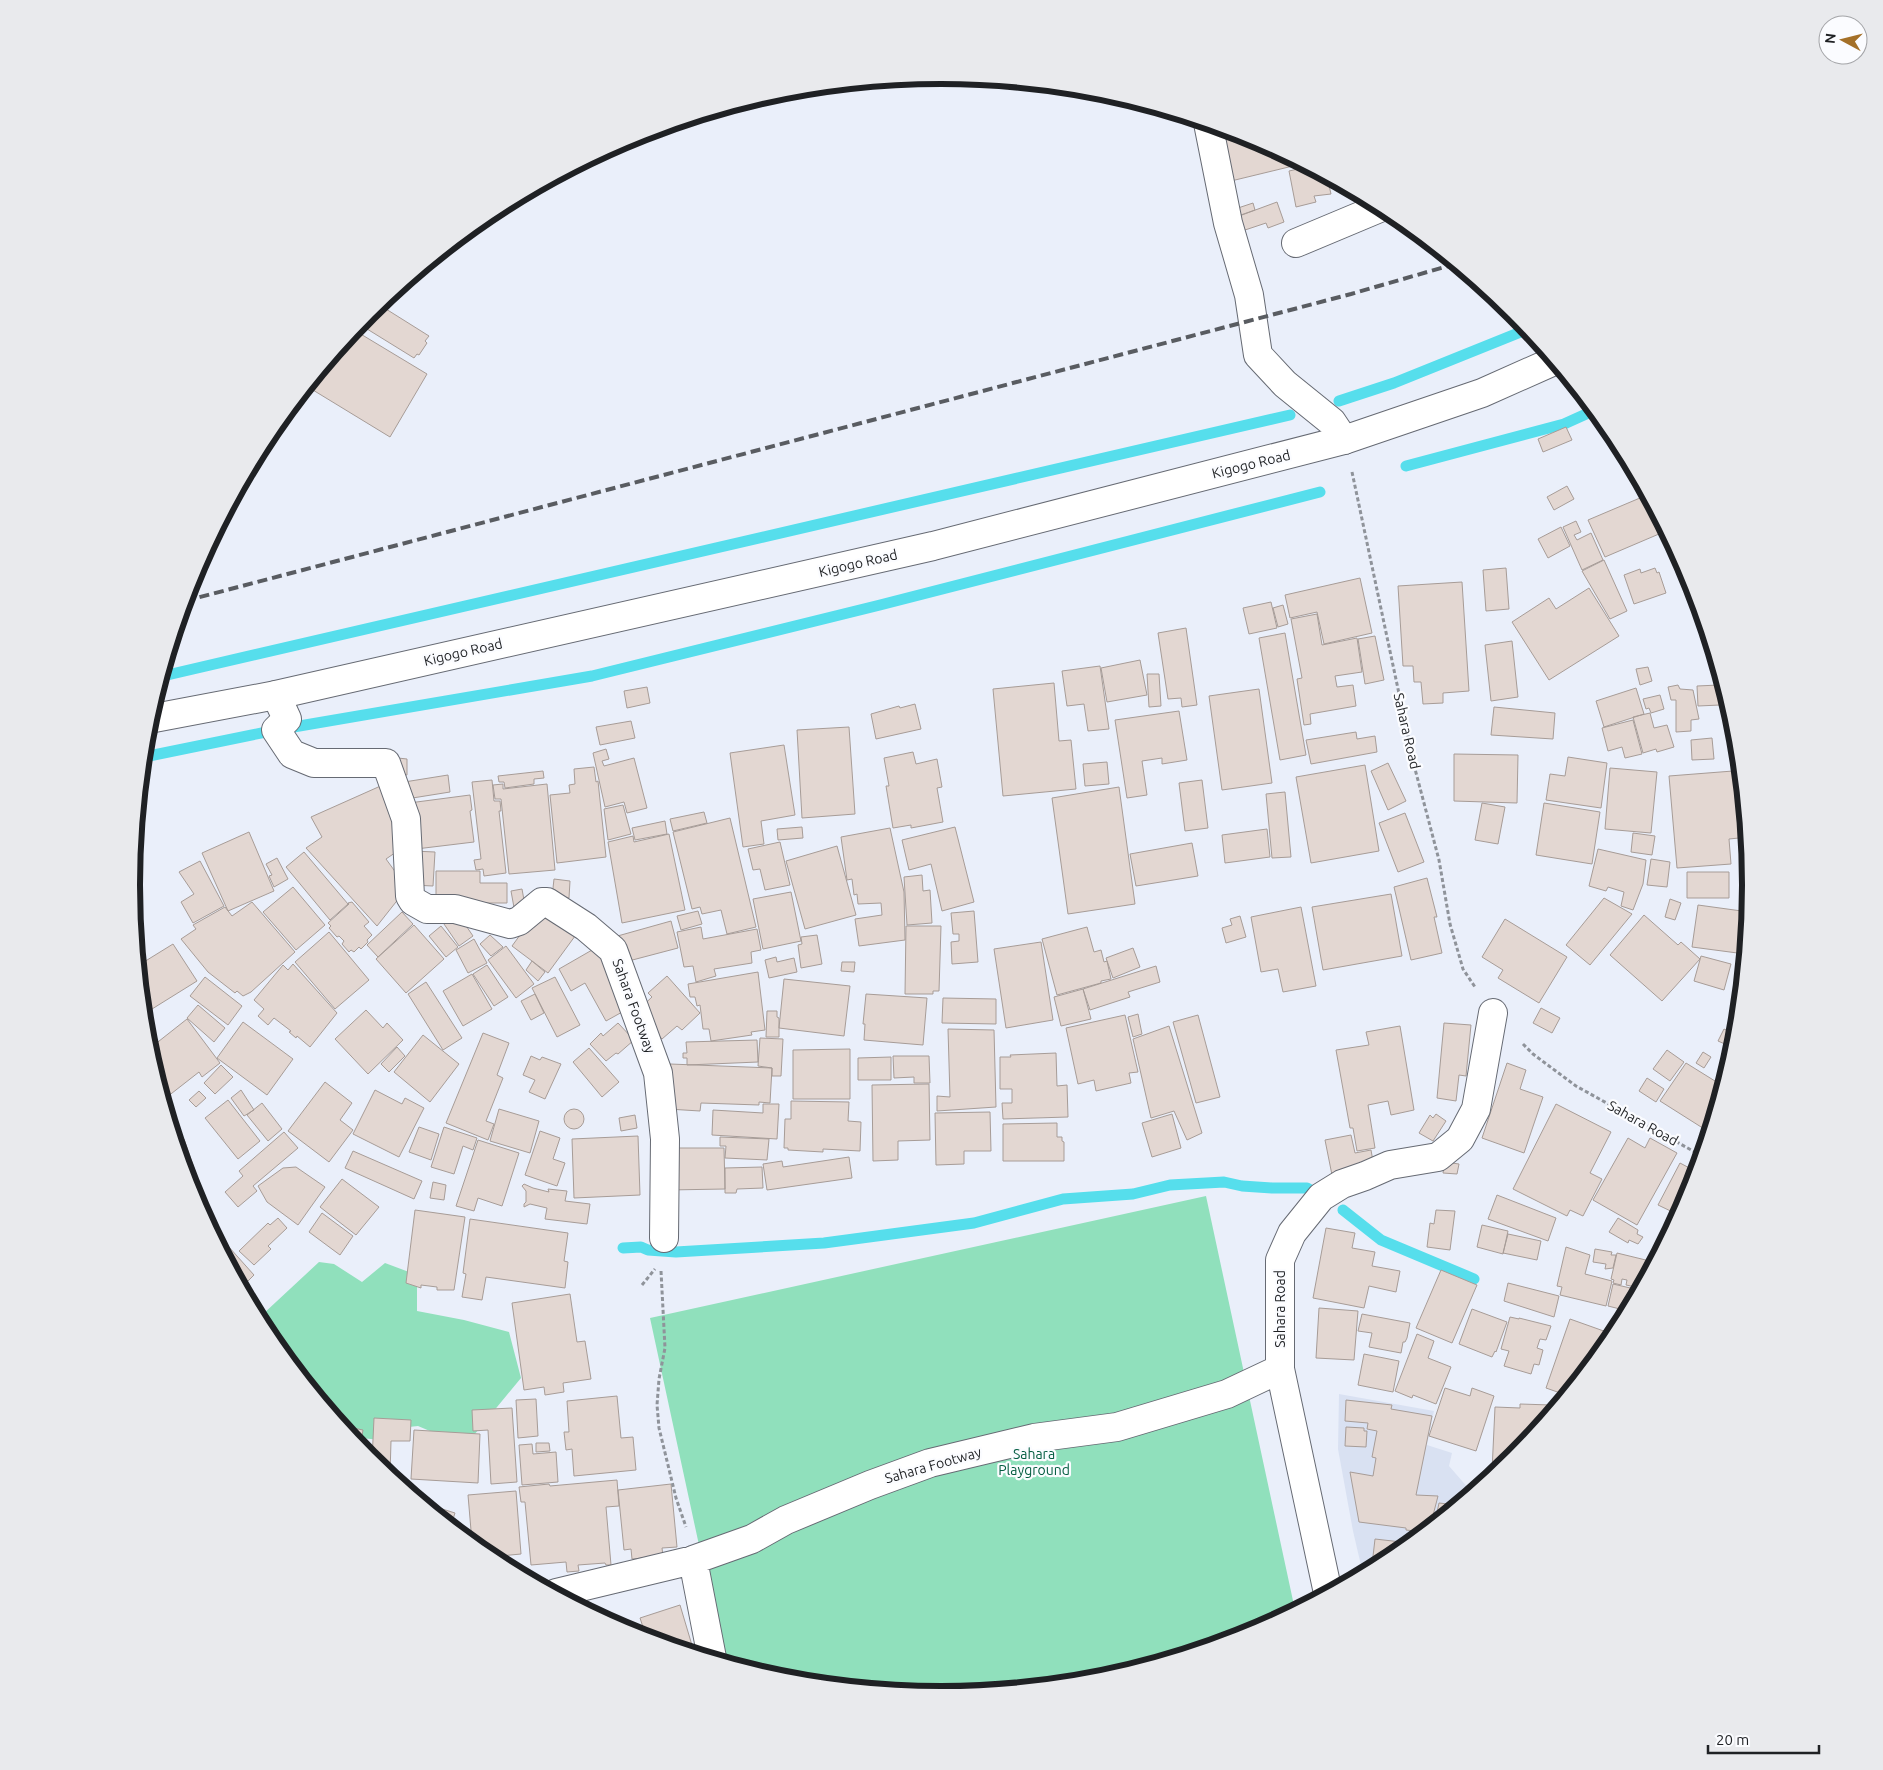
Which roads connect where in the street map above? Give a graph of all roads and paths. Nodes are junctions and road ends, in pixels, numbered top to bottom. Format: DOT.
graph roads {
  1 [pos="1209,130"];
  2 [pos="1373,211"];
  3 [pos="1296,243"];
  4 [pos="1549,363"];
  5 [pos="1344,440"];
  6 [pos="276,695"];
  7 [pos="159,717"];
  8 [pos="1492,1013"];
  9 [pos="1696,1153"];
  10 [pos="664,1238"];
  11 [pos="657,1266"];
  12 [pos="661,1270"];
  13 [pos="642,1285"];
  14 [pos="1280,1369"];
  15 [pos="701,1557"];
  16 [pos="1327,1587"];
  17 [pos="563,1591"];
  18 [pos="711,1652"];
  1 -- 5 [label="street"];
  2 -- 3 [label="street"];
  4 -- 5 [label="street, Kigogo Road"];
  5 -- 6 [label="street, Kigogo Road"];
  5 -- 8 [label="path, Sahara Road"];
  6 -- 7 [label="street, Kigogo Road"];
  6 -- 10 [label="street, Sahara Footway"];
  8 -- 9 [label="path, Sahara Road"];
  8 -- 14 [label="street, Sahara Road"];
  11 -- 13 [label="path"];
  12 -- 15 [label="path"];
  14 -- 15 [label="street, Sahara Footway"];
  14 -- 16 [label="street, Sahara Road"];
  15 -- 17 [label="street, Sahara Footway"];
  15 -- 18 [label="street"];
}
